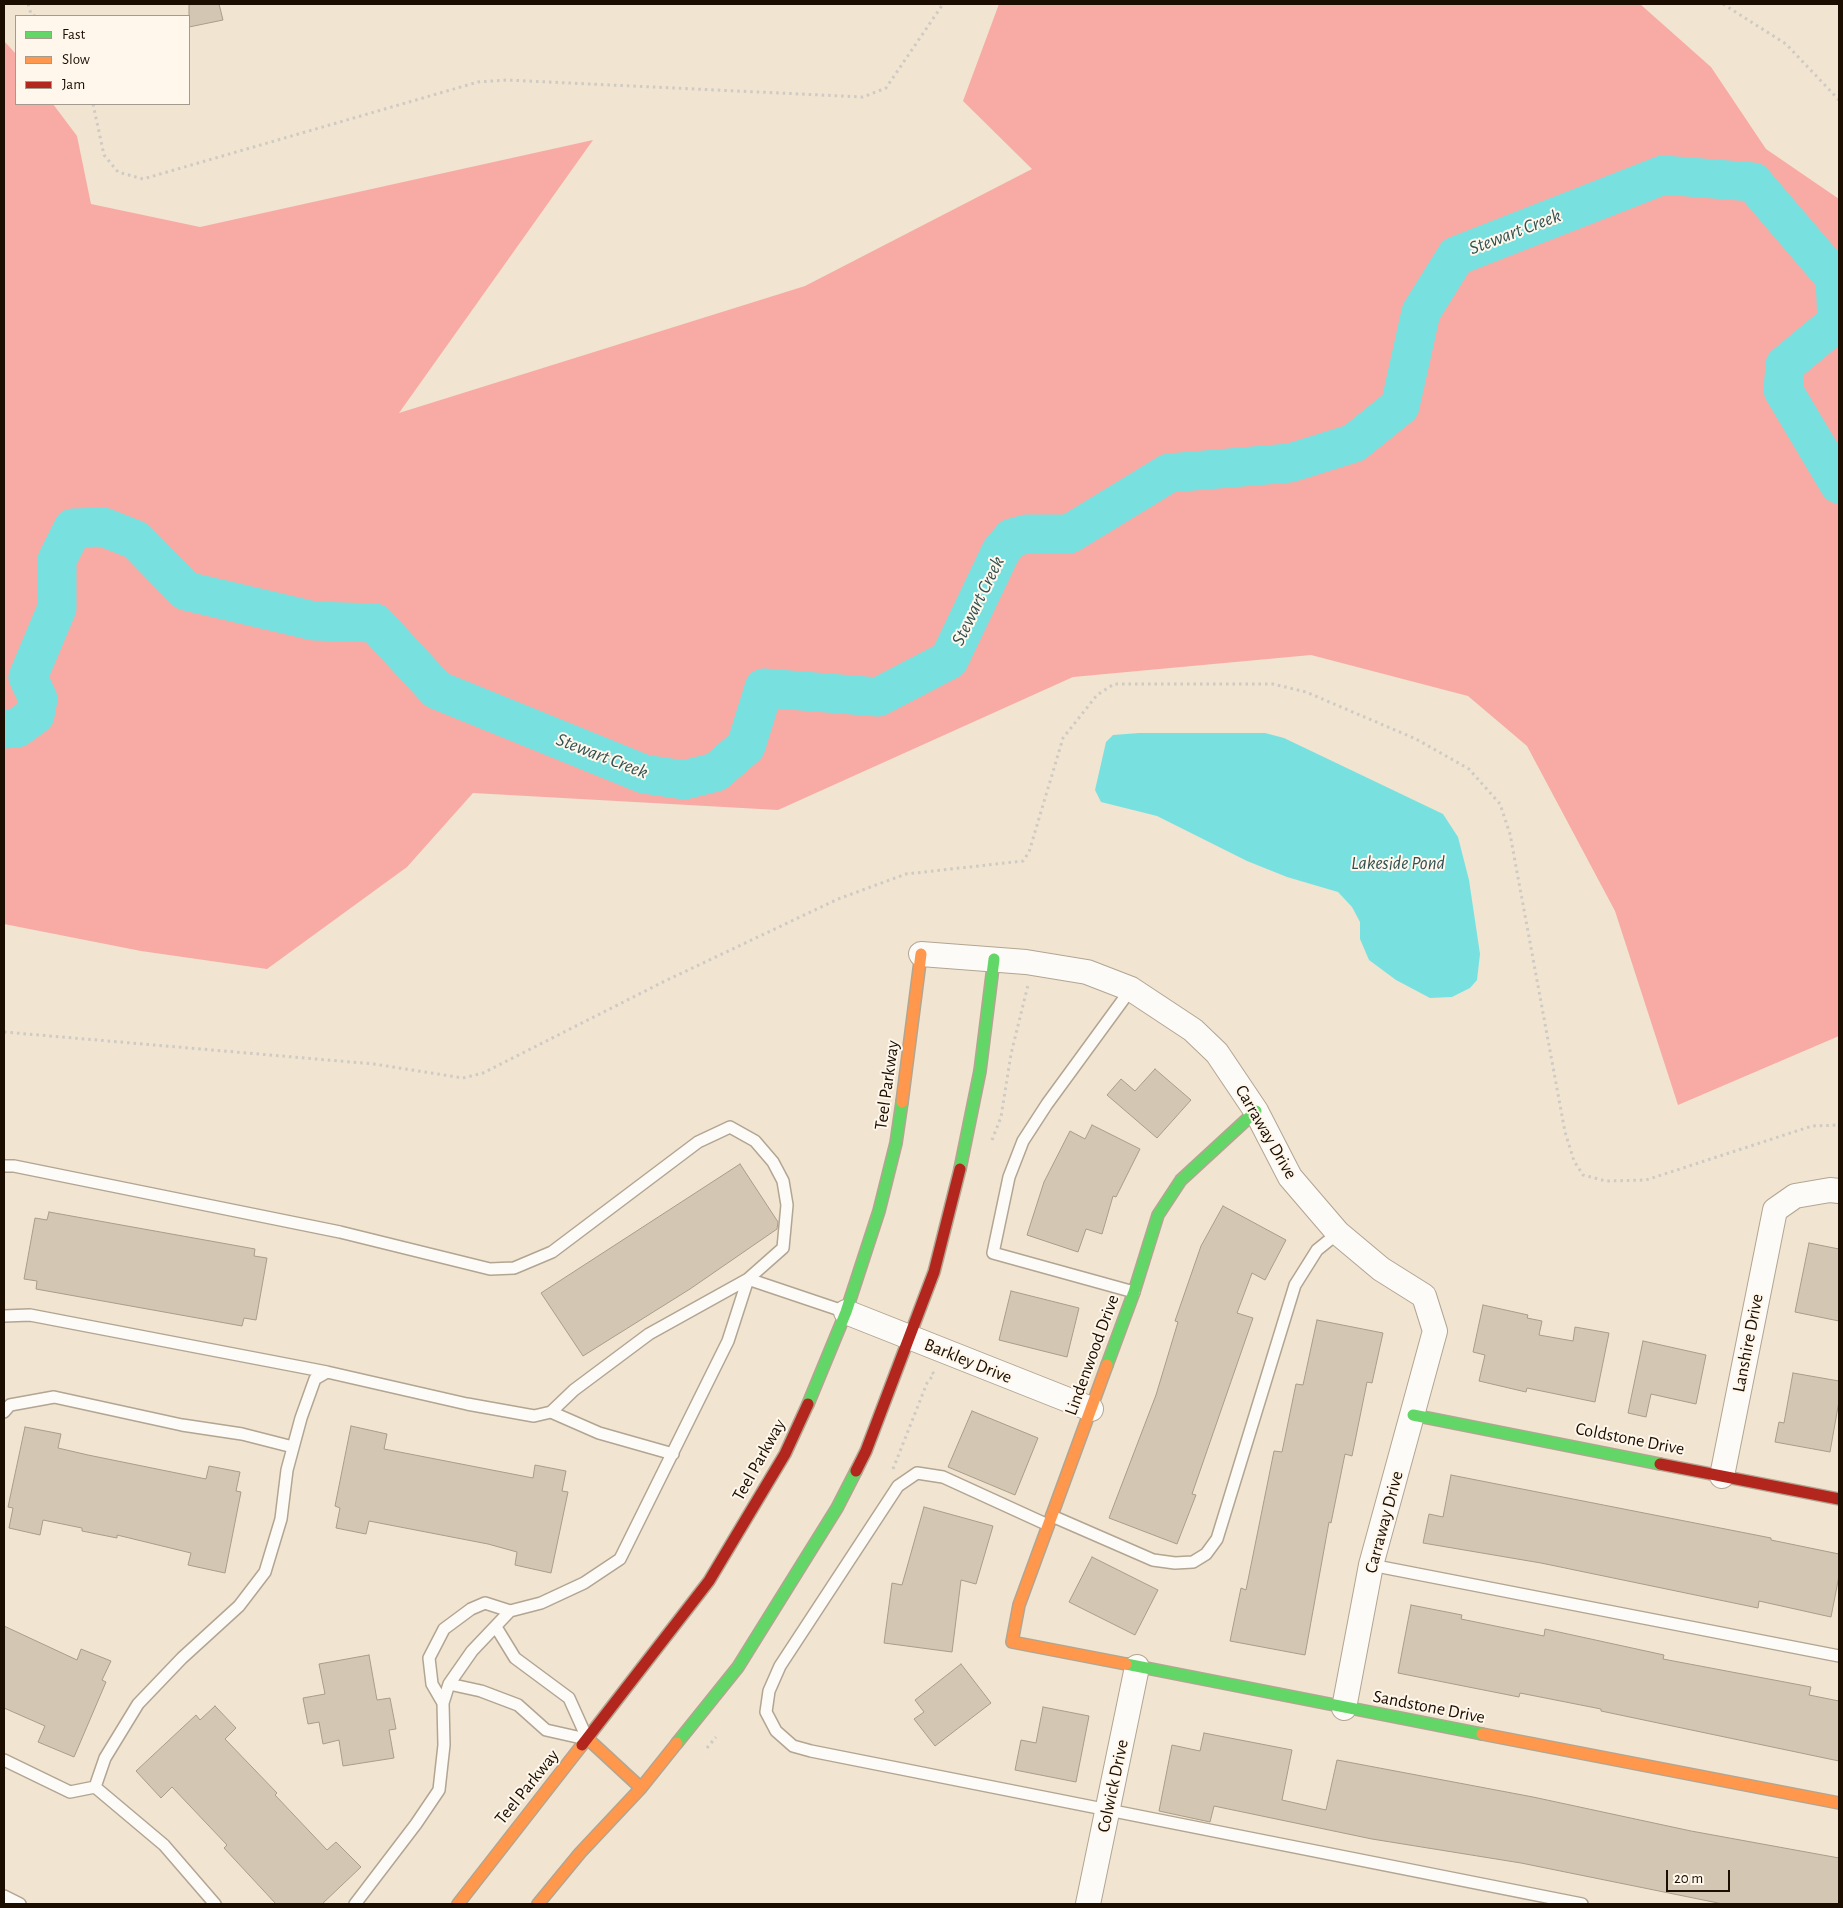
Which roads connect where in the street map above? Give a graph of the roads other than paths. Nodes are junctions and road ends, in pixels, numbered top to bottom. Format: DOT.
graph roads {
  1 [pos="921,954"];
  2 [pos="994,959"];
  3 [pos="1131,990"];
  4 [pos="1256,1111"];
  5 [pos="4,1166"];
  6 [pos="1839,1192"];
  7 [pos="1338,1233"];
  8 [pos="748,1279"];
  9 [pos="1134,1292"];
  10 [pos="846,1312"];
  11 [pos="4,1316"];
  12 [pos="910,1338"];
  13 [pos="327,1372"];
  14 [pos="1091,1410"];
  15 [pos="4,1412"];
  16 [pos="551,1412"];
  17 [pos="1413,1415"];
  18 [pos="293,1447"];
  19 [pos="673,1454"];
  20 [pos="1722,1476"];
  21 [pos="1839,1499"];
  22 [pos="1050,1520"];
  23 [pos="1371,1564"];
  24 [pos="510,1611"];
  25 [pos="496,1627"];
  26 [pos="1012,1642"];
  27 [pos="1839,1656"];
  28 [pos="1137,1667"];
  29 [pos="449,1684"];
  30 [pos="443,1703"];
  31 [pos="1344,1708"];
  32 [pos="588,1739"];
  33 [pos="4,1760"];
  34 [pos="95,1787"];
  35 [pos="641,1788"];
  36 [pos="1839,1803"];
  37 [pos="1108,1811"];
  38 [pos="4,1896"];
  39 [pos="20,1904"];
  40 [pos="215,1904"];
  41 [pos="355,1904"];
  42 [pos="458,1904"];
  43 [pos="538,1904"];
  44 [pos="1088,1904"];
  45 [pos="1582,1904"];
  1 -- 2 [label="street, Carraway Drive"];
  1 -- 10 [label="street, Teel Parkway"];
  2 -- 3 [label="street, Carraway Drive"];
  2 -- 12 [label="street"];
  3 -- 4 [label="street, Carraway Drive"];
  3 -- 9 [label="lane"];
  4 -- 7 [label="street, Carraway Drive"];
  4 -- 9 [label="street, Lindenwood Drive"];
  5 -- 8 [label="lane"];
  6 -- 20 [label="street, Lanshire Drive"];
  7 -- 17 [label="street, Carraway Drive"];
  7 -- 22 [label="lane"];
  8 -- 10 [label="lane"];
  8 -- 16 [label="lane"];
  8 -- 19 [label="lane"];
  9 -- 14 [label="street, Lindenwood Drive"];
  10 -- 12 [label="street, Barkley Drive"];
  10 -- 32 [label="street, Teel Parkway"];
  11 -- 13 [label="lane"];
  12 -- 14 [label="street, Barkley Drive"];
  12 -- 35 [label="street"];
  13 -- 16 [label="lane"];
  13 -- 18 [label="lane"];
  14 -- 22 [label="street, Lindenwood Drive"];
  15 -- 18 [label="lane"];
  16 -- 19 [label="lane"];
  17 -- 20 [label="street, Coldstone Drive"];
  17 -- 23 [label="street, Carraway Drive"];
  18 -- 34 [label="lane"];
  19 -- 24 [label="lane"];
  20 -- 21 [label="street, Coldstone Drive"];
  22 -- 26 [label="street, Lindenwood Drive"];
  22 -- 37 [label="lane"];
  23 -- 27 [label="lane"];
  23 -- 31 [label="street, Carraway Drive"];
  24 -- 25 [label="lane"];
  24 -- 30 [label="lane"];
  25 -- 29 [label="lane"];
  25 -- 32 [label="lane"];
  26 -- 28 [label="street, Sandstone Drive"];
  28 -- 31 [label="street, Sandstone Drive"];
  28 -- 37 [label="street, Colwick Drive"];
  29 -- 30 [label="lane"];
  29 -- 32 [label="lane"];
  30 -- 41 [label="lane"];
  31 -- 36 [label="street, Sandstone Drive"];
  32 -- 35 [label="street"];
  32 -- 42 [label="street, Teel Parkway"];
  33 -- 34 [label="lane"];
  34 -- 40 [label="lane"];
  35 -- 43 [label="street"];
  37 -- 44 [label="street, Colwick Drive"];
  37 -- 45 [label="lane"];
  38 -- 39 [label="lane"];
}
